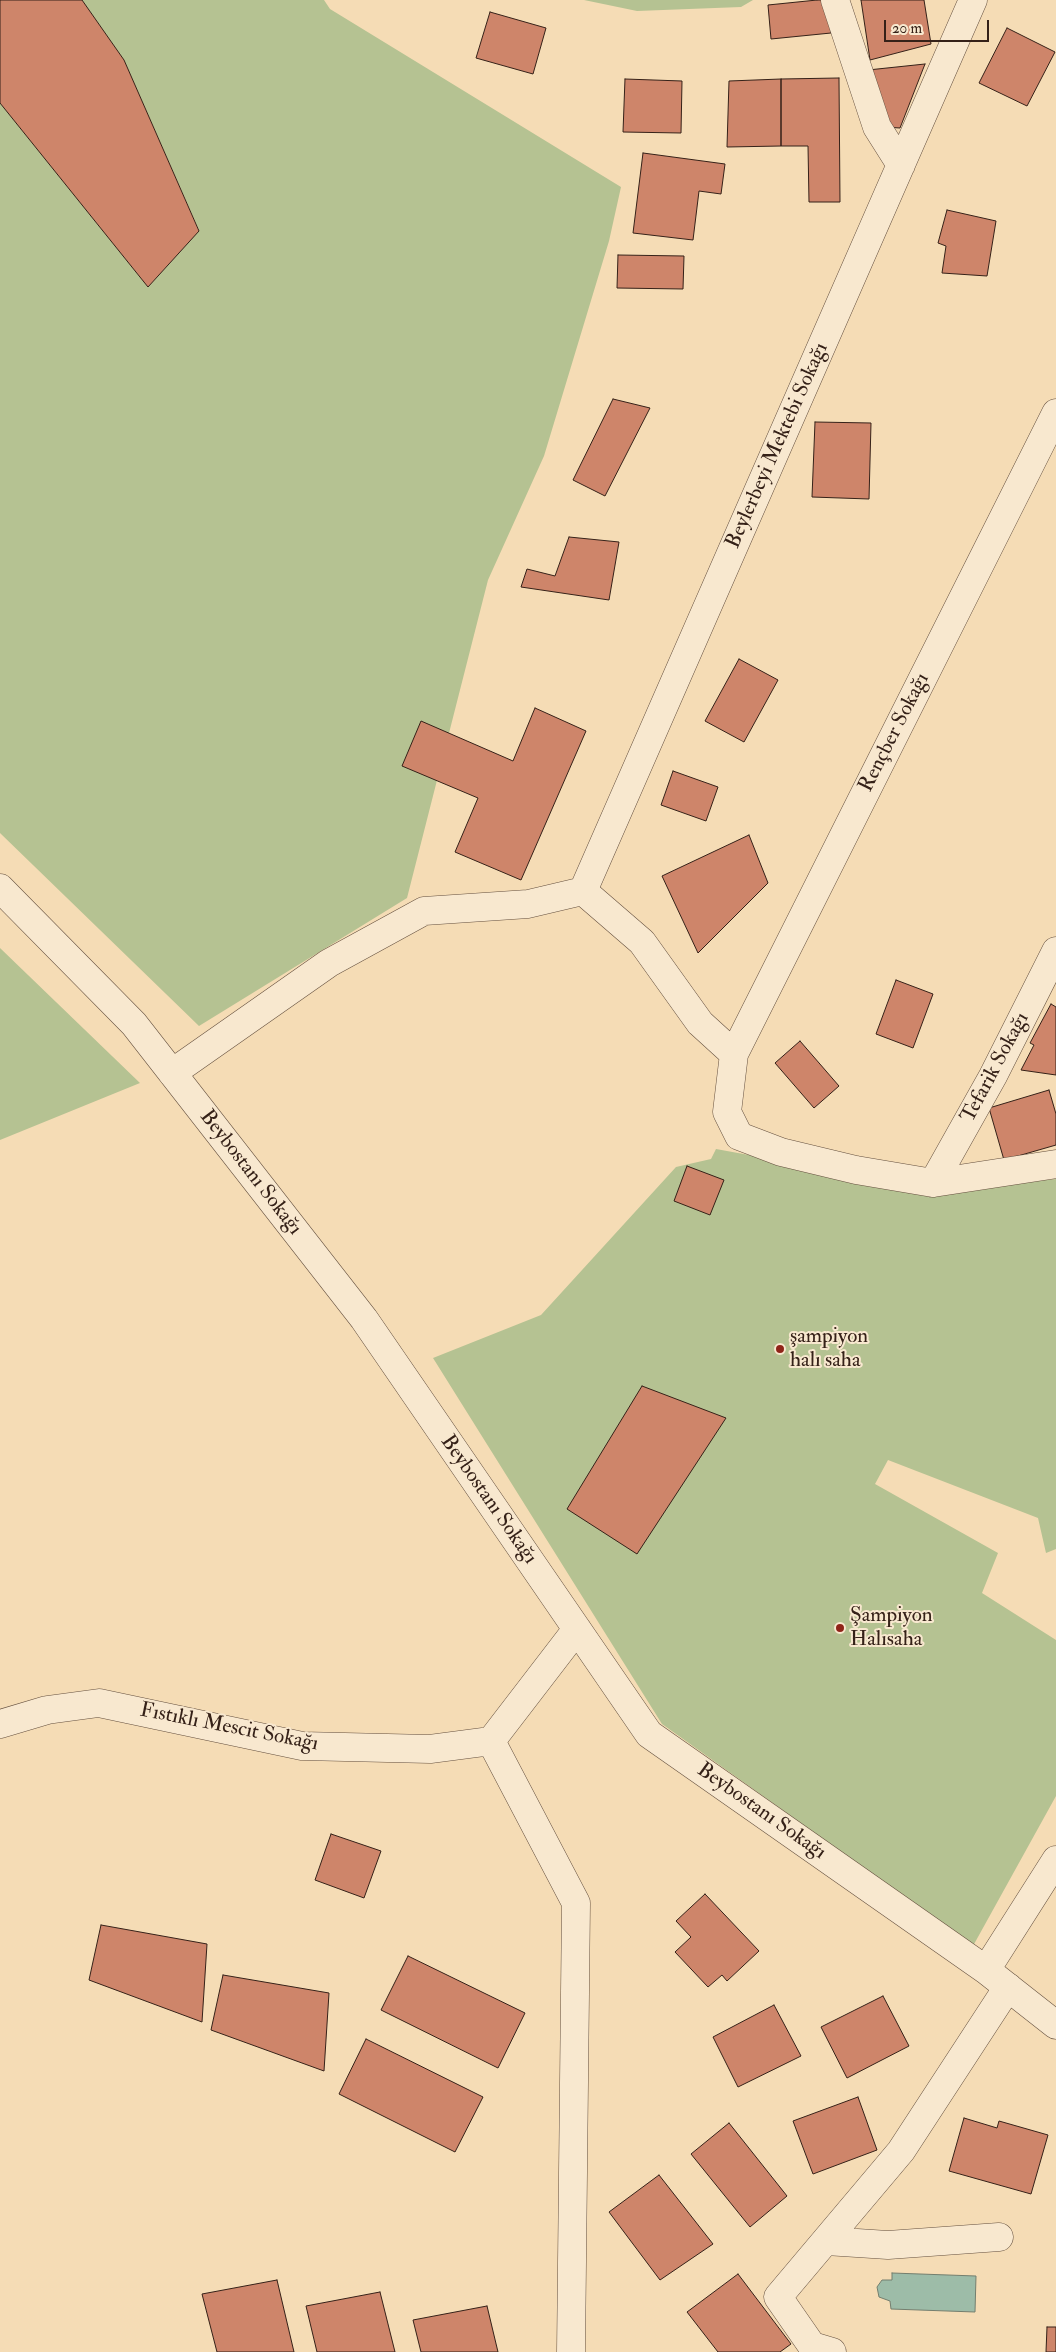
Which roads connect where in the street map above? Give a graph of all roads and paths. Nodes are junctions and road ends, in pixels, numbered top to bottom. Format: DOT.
graph roads {
  1 [pos="835,0"];
  2 [pos="973,0"];
  3 [pos="901,165"];
  4 [pos="1056,413"];
  5 [pos="0,888"];
  6 [pos="583,891"];
  7 [pos="1056,951"];
  8 [pos="734,1054"];
  9 [pos="172,1073"];
  10 [pos="1056,1164"];
  11 [pos="934,1183"];
  12 [pos="577,1629"];
  13 [pos="0,1724"];
  14 [pos="491,1741"];
  15 [pos="1056,1860"];
  16 [pos="986,1970"];
  17 [pos="1008,1988"];
  18 [pos="1050,2015"];
  19 [pos="999,2237"];
  20 [pos="826,2241"];
  21 [pos="571,2352"];
  22 [pos="832,2352"];
  1 -- 3 [label="street"];
  2 -- 3 [label="street, Beylerbeyi Mektebi Sokağı"];
  3 -- 6 [label="street, Beylerbeyi Mektebi Sokağı"];
  4 -- 8 [label="street, Rençber Sokağı"];
  5 -- 9 [label="street, Beybostanı Sokağı"];
  6 -- 8 [label="street"];
  6 -- 9 [label="street"];
  7 -- 11 [label="street, Tefarik Sokağı"];
  8 -- 11 [label="street, Rençber Sokağı"];
  9 -- 12 [label="street, Beybostanı Sokağı"];
  10 -- 11 [label="street, Rençber Sokağı"];
  12 -- 14 [label="street"];
  12 -- 16 [label="street, Beybostanı Sokağı"];
  13 -- 14 [label="street, Fıstıklı Mescit Sokağı"];
  14 -- 21 [label="street"];
  15 -- 16 [label="street"];
  16 -- 17 [label="street, Beybostanı Sokağı"];
  17 -- 18 [label="street, Beybostanı Sokağı"];
  17 -- 20 [label="street"];
  19 -- 20 [label="street"];
  20 -- 22 [label="street"];
}
